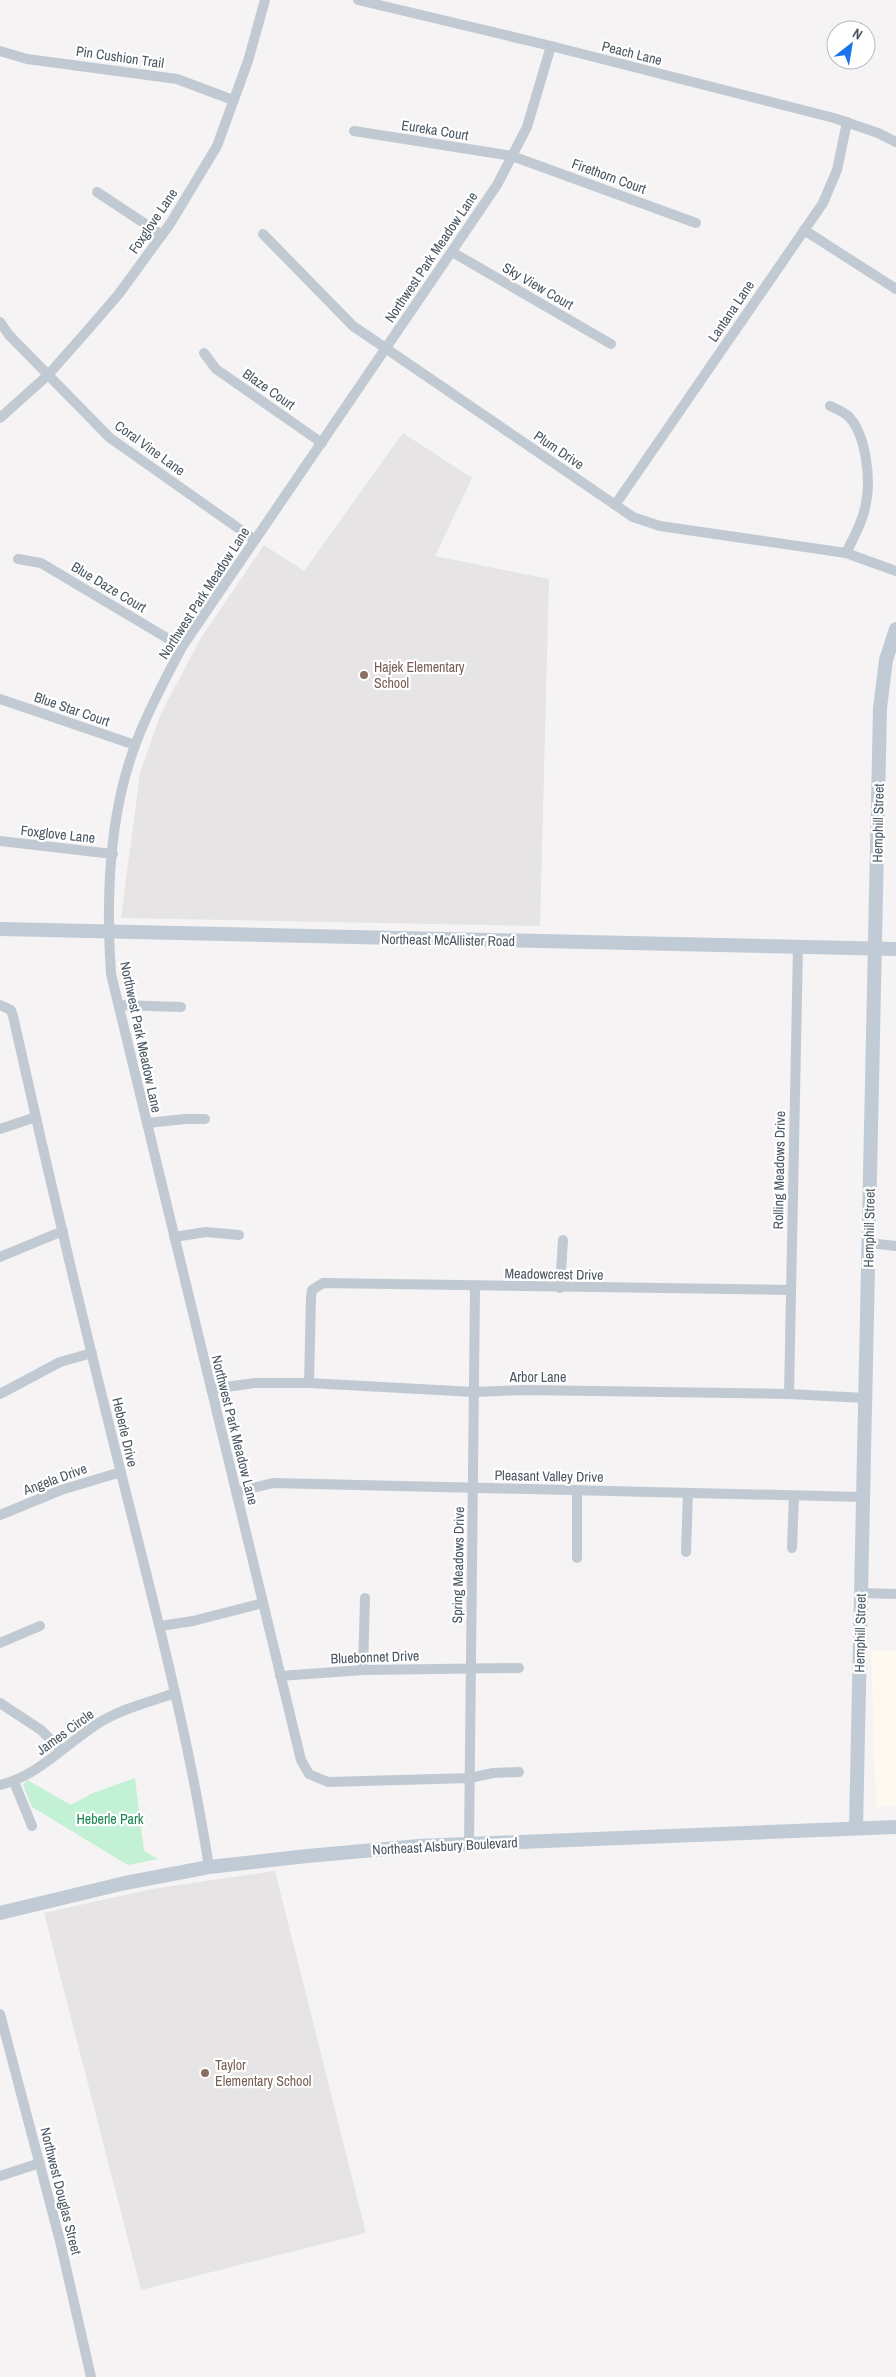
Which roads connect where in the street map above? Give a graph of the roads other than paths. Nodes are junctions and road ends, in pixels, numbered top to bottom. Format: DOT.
graph roads {
  1 [pos="265,0"];
  2 [pos="358,0"];
  3 [pos="552,46"];
  4 [pos="0,51"];
  5 [pos="233,100"];
  6 [pos="847,122"];
  7 [pos="354,131"];
  8 [pos="896,142"];
  9 [pos="512,156"];
  10 [pos="97,192"];
  11 [pos="696,223"];
  12 [pos="804,230"];
  13 [pos="263,234"];
  14 [pos="162,235"];
  15 [pos="452,252"];
  16 [pos="896,289"];
  17 [pos="0,322"];
  18 [pos="610,344"];
  19 [pos="386,347"];
  20 [pos="204,353"];
  21 [pos="48,375"];
  22 [pos="830,406"];
  23 [pos="0,418"];
  24 [pos="322,443"];
  25 [pos="615,506"];
  26 [pos="255,540"];
  27 [pos="846,553"];
  28 [pos="18,559"];
  29 [pos="896,571"];
  30 [pos="896,629"];
  31 [pos="182,647"];
  32 [pos="0,699"];
  33 [pos="135,745"];
  34 [pos="0,841"];
  35 [pos="113,854"];
  36 [pos="0,929"];
  37 [pos="108,932"];
  38 [pos="798,947"];
  39 [pos="875,949"];
  40 [pos="896,949"];
  41 [pos="120,1005"];
  42 [pos="3,1006"];
  43 [pos="181,1007"];
  44 [pos="36,1116"];
  45 [pos="205,1119"];
  46 [pos="146,1123"];
  47 [pos="0,1128"];
  48 [pos="63,1231"];
  49 [pos="239,1235"];
  50 [pos="174,1237"];
  51 [pos="563,1240"];
  52 [pos="868,1244"];
  53 [pos="896,1246"];
  54 [pos="0,1257"];
  55 [pos="475,1287"];
  56 [pos="560,1288"];
  57 [pos="791,1290"];
  58 [pos="92,1353"];
  59 [pos="309,1383"];
  60 [pos="211,1390"];
  61 [pos="474,1392"];
  62 [pos="0,1394"];
  63 [pos="789,1394"];
  64 [pos="865,1398"];
  65 [pos="121,1472"];
  66 [pos="473,1488"];
  67 [pos="577,1490"];
  68 [pos="236,1492"];
  69 [pos="688,1493"];
  70 [pos="794,1496"];
  71 [pos="863,1497"];
  72 [pos="0,1515"];
  73 [pos="792,1548"];
  74 [pos="686,1552"];
  75 [pos="577,1558"];
  76 [pos="861,1593"];
  77 [pos="896,1594"];
  78 [pos="365,1598"];
  79 [pos="263,1603"];
  80 [pos="40,1626"];
  81 [pos="160,1626"];
  82 [pos="0,1643"];
  83 [pos="471,1668"];
  84 [pos="519,1668"];
  85 [pos="363,1670"];
  86 [pos="280,1676"];
  87 [pos="175,1692"];
  88 [pos="0,1703"];
  89 [pos="61,1750"];
  90 [pos="519,1772"];
  91 [pos="470,1778"];
  92 [pos="14,1782"];
  93 [pos="0,1785"];
  94 [pos="32,1826"];
  95 [pos="896,1826"];
  96 [pos="856,1828"];
  97 [pos="469,1844"];
  98 [pos="209,1866"];
  99 [pos="0,1913"];
  100 [pos="0,2014"];
  101 [pos="40,2163"];
  102 [pos="0,2176"];
  103 [pos="90,2377"];
  1 -- 5 [label="street, Foxglove Lane"];
  2 -- 3 [label="street, Peach Lane"];
  3 -- 6 [label="street, Peach Lane"];
  3 -- 9 [label="street, Northwest Park Meadow Lane"];
  4 -- 5 [label="street, Pin Cushion Trail"];
  5 -- 14 [label="street, Foxglove Lane"];
  6 -- 8 [label="street, Peach Lane"];
  6 -- 12 [label="street, Lantana Lane"];
  7 -- 9 [label="street, Eureka Court"];
  9 -- 11 [label="street, Firethorn Court"];
  9 -- 15 [label="street, Northwest Park Meadow Lane"];
  10 -- 14 [label="street"];
  12 -- 16 [label="street"];
  12 -- 25 [label="street, Lantana Lane"];
  13 -- 19 [label="street, Plum Drive"];
  14 -- 21 [label="street, Foxglove Lane"];
  15 -- 18 [label="street, Sky View Court"];
  15 -- 19 [label="street, Northwest Park Meadow Lane"];
  17 -- 21 [label="street, Coral Vine Lane"];
  19 -- 24 [label="street, Northwest Park Meadow Lane"];
  19 -- 25 [label="street, Plum Drive"];
  20 -- 24 [label="street, Blaze Court"];
  21 -- 23 [label="street, Foxglove Lane"];
  21 -- 26 [label="street, Coral Vine Lane"];
  22 -- 27 [label="street"];
  24 -- 26 [label="street, Northwest Park Meadow Lane"];
  25 -- 27 [label="street, Plum Drive"];
  26 -- 31 [label="street, Northwest Park Meadow Lane"];
  27 -- 29 [label="street, Plum Drive"];
  28 -- 31 [label="street, Blue Daze Court"];
  30 -- 39 [label="street, Hemphill Street"];
  31 -- 33 [label="street, Northwest Park Meadow Lane"];
  32 -- 33 [label="street, Blue Star Court"];
  33 -- 35 [label="street, Northwest Park Meadow Lane"];
  34 -- 35 [label="street, Foxglove Lane"];
  35 -- 37 [label="street, Northwest Park Meadow Lane"];
  36 -- 37 [label="street, Northeast McAllister Road"];
  37 -- 38 [label="street, Northeast McAllister Road"];
  37 -- 41 [label="street, Northwest Park Meadow Lane"];
  38 -- 39 [label="street, Northeast McAllister Road"];
  38 -- 57 [label="street, Rolling Meadows Drive"];
  39 -- 40 [label="street, Northeast McAllister Road"];
  39 -- 52 [label="street, Hemphill Street"];
  41 -- 43 [label="street"];
  41 -- 46 [label="street, Northwest Park Meadow Lane"];
  42 -- 44 [label="street, Heberle Drive"];
  44 -- 47 [label="street"];
  44 -- 48 [label="street, Heberle Drive"];
  45 -- 46 [label="street"];
  46 -- 50 [label="street, Northwest Park Meadow Lane"];
  48 -- 54 [label="street"];
  48 -- 58 [label="street, Heberle Drive"];
  49 -- 50 [label="street"];
  50 -- 60 [label="street, Northwest Park Meadow Lane"];
  51 -- 56 [label="street"];
  52 -- 53 [label="street"];
  52 -- 64 [label="street, Hemphill Street"];
  55 -- 56 [label="street, Meadowcrest Drive"];
  55 -- 59 [label="street, Meadowcrest Drive"];
  55 -- 61 [label="street, Spring Meadows Drive"];
  56 -- 57 [label="street, Meadowcrest Drive"];
  57 -- 63 [label="street, Rolling Meadows Drive"];
  58 -- 62 [label="street"];
  58 -- 65 [label="street, Heberle Drive"];
  59 -- 60 [label="street, Arbor Lane"];
  59 -- 61 [label="street, Arbor Lane"];
  60 -- 68 [label="street, Northwest Park Meadow Lane"];
  61 -- 63 [label="street, Arbor Lane"];
  61 -- 66 [label="street, Spring Meadows Drive"];
  63 -- 64 [label="street, Arbor Lane"];
  64 -- 71 [label="street, Hemphill Street"];
  65 -- 72 [label="street, Angela Drive"];
  65 -- 81 [label="street, Heberle Drive"];
  66 -- 67 [label="street, Pleasant Valley Drive"];
  66 -- 68 [label="street, Pleasant Valley Drive"];
  66 -- 83 [label="street, Spring Meadows Drive"];
  67 -- 69 [label="street, Pleasant Valley Drive"];
  67 -- 75 [label="street"];
  68 -- 79 [label="street, Northwest Park Meadow Lane"];
  69 -- 70 [label="street, Pleasant Valley Drive"];
  69 -- 74 [label="street"];
  70 -- 71 [label="street, Pleasant Valley Drive"];
  70 -- 73 [label="street"];
  71 -- 76 [label="street, Hemphill Street"];
  76 -- 77 [label="street"];
  76 -- 96 [label="street, Hemphill Street"];
  78 -- 85 [label="street"];
  79 -- 81 [label="street"];
  79 -- 86 [label="street, Northwest Park Meadow Lane"];
  80 -- 82 [label="street"];
  81 -- 87 [label="street, Heberle Drive"];
  83 -- 84 [label="street, Bluebonnet Drive"];
  83 -- 85 [label="street, Bluebonnet Drive"];
  83 -- 91 [label="street, Spring Meadows Drive"];
  85 -- 86 [label="street, Bluebonnet Drive"];
  86 -- 91 [label="street, Northwest Park Meadow Lane"];
  87 -- 89 [label="street, James Circle"];
  87 -- 98 [label="street, Heberle Drive"];
  88 -- 89 [label="street"];
  89 -- 92 [label="street, James Circle"];
  90 -- 91 [label="street"];
  91 -- 97 [label="street, Spring Meadows Drive"];
  92 -- 93 [label="street, James Circle"];
  92 -- 94 [label="street"];
  95 -- 96 [label="street, Northeast Alsbury Boulevard"];
  96 -- 97 [label="street, Northeast Alsbury Boulevard"];
  97 -- 98 [label="street, Northeast Alsbury Boulevard"];
  98 -- 99 [label="street, Northeast Alsbury Boulevard"];
  100 -- 101 [label="street, Northwest Douglas Street"];
  101 -- 102 [label="street"];
  101 -- 103 [label="street, Northwest Douglas Street"];
}
